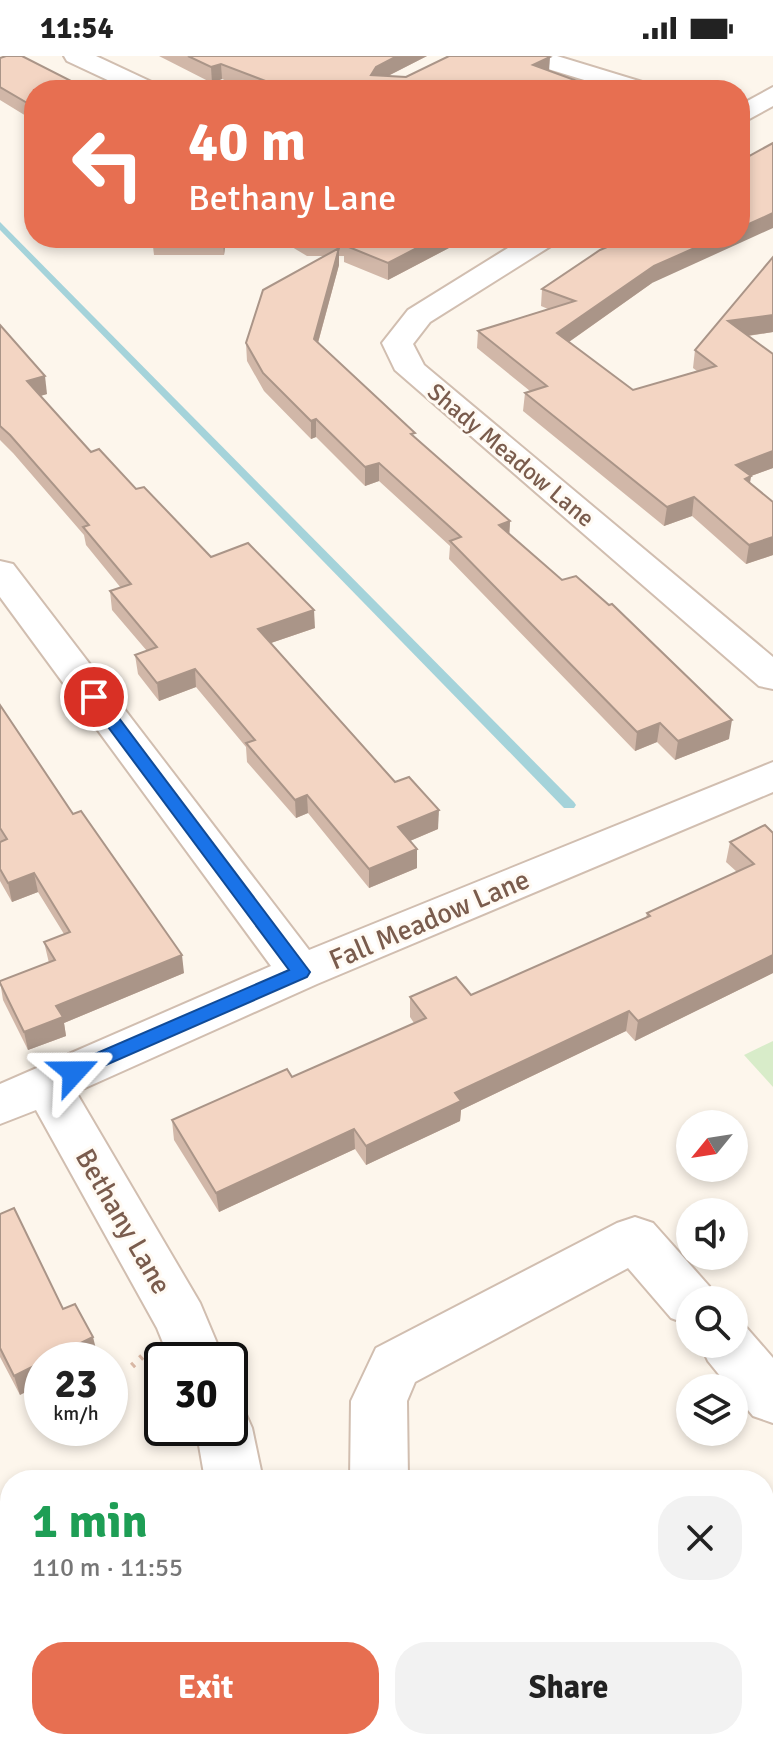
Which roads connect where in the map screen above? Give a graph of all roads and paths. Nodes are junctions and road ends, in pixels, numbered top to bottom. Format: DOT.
graph roads {
  1 [pos="76,56"];
  2 [pos="531,56"];
  3 [pos="128,80"];
  4 [pos="610,80"];
  5 [pos="773,95"];
  6 [pos="750,119"];
  7 [pos="528,248"];
  8 [pos="0,572"];
  9 [pos="773,677"];
  10 [pos="773,776"];
  11 [pos="301,972"];
  12 [pos="46,1084"];
  13 [pos="0,1105"];
  14 [pos="676,1286"];
  15 [pos="190,1342"];
  16 [pos="739,1358"];
  17 [pos="773,1398"];
  18 [pos="227,1446"];
  19 [pos="232,1470"];
  20 [pos="379,1470"];
  1 -- 3 [label="street"];
  2 -- 4 [label="street"];
  5 -- 6 [label="street"];
  7 -- 9 [label="street, Shady Meadow Lane"];
  8 -- 11 [label="street"];
  10 -- 11 [label="street, Fall Meadow Lane"];
  11 -- 12 [label="street, Fall Meadow Lane"];
  12 -- 13 [label="street, Fall Meadow Lane"];
  12 -- 15 [label="street, Bethany Lane"];
  14 -- 20 [label="street"];
  16 -- 17 [label="street"];
  18 -- 19 [label="street"];
}
